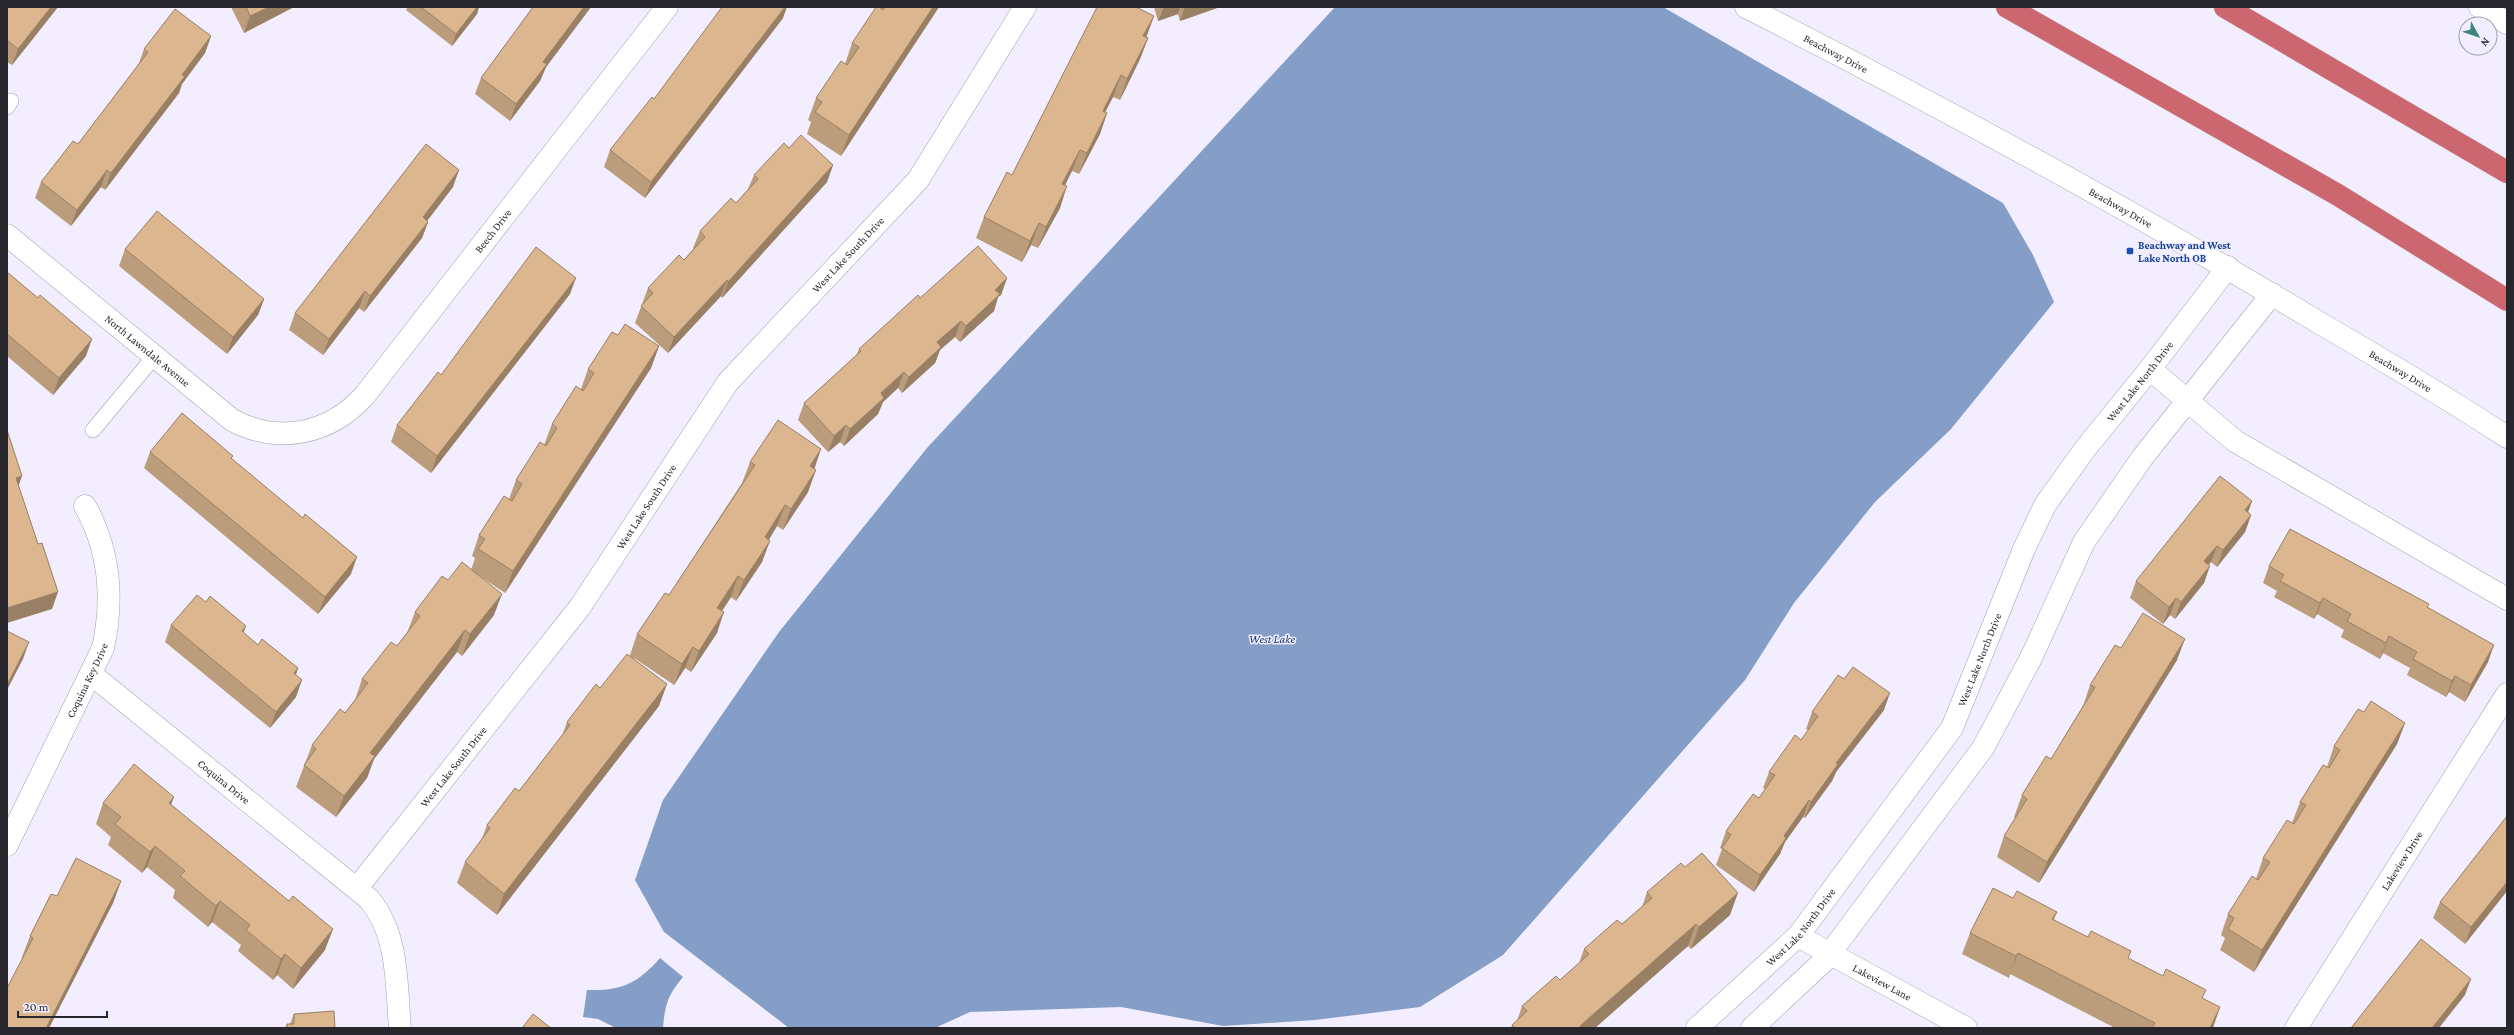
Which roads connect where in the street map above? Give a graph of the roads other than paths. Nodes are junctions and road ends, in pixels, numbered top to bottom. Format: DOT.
graph roads {
  1 [pos="667,7"];
  2 [pos="1025,7"];
  3 [pos="1746,7"];
  4 [pos="2007,7"];
  5 [pos="2225,7"];
  6 [pos="2480,7"];
  7 [pos="2507,23"];
  8 [pos="2507,172"];
  9 [pos="7,236"];
  10 [pos="2228,267"];
  11 [pos="2272,294"];
  12 [pos="2507,300"];
  13 [pos="154,357"];
  14 [pos="2150,370"];
  15 [pos="2188,401"];
  16 [pos="93,430"];
  17 [pos="301,433"];
  18 [pos="2507,437"];
  19 [pos="85,506"];
  20 [pos="2507,599"];
  21 [pos="91,674"];
  22 [pos="2507,694"];
  23 [pos="7,845"];
  24 [pos="357,888"];
  25 [pos="1798,936"];
  26 [pos="1830,954"];
  27 [pos="400,1028"];
  28 [pos="1697,1028"];
  29 [pos="1752,1028"];
  30 [pos="1966,1028"];
  31 [pos="2296,1028"];
  1 -- 17 [label="street, Beech Drive"];
  2 -- 24 [label="street, West Lake South Drive"];
  3 -- 10 [label="street, Beachway Drive"];
  4 -- 12 [label="highway"];
  5 -- 8 [label="highway"];
  6 -- 7 [label="street"];
  9 -- 13 [label="street, North Lawndale Avenue"];
  10 -- 11 [label="street, Beachway Drive"];
  10 -- 14 [label="street, West Lake North Drive"];
  11 -- 15 [label="street"];
  11 -- 18 [label="street, Beachway Drive"];
  13 -- 16 [label="lane"];
  13 -- 17 [label="street, North Lawndale Avenue"];
  14 -- 15 [label="street"];
  14 -- 25 [label="street, West Lake North Drive"];
  15 -- 20 [label="street"];
  15 -- 26 [label="street"];
  19 -- 21 [label="street, Coquina Key Drive"];
  21 -- 23 [label="street, Coquina Key Drive"];
  21 -- 24 [label="street, Coquina Drive"];
  22 -- 31 [label="street, Lakeview Drive"];
  24 -- 27 [label="street"];
  25 -- 26 [label="street, Lakeview Lane"];
  25 -- 28 [label="street, West Lake North Drive"];
  26 -- 29 [label="street"];
  26 -- 30 [label="street, Lakeview Lane"];
}
